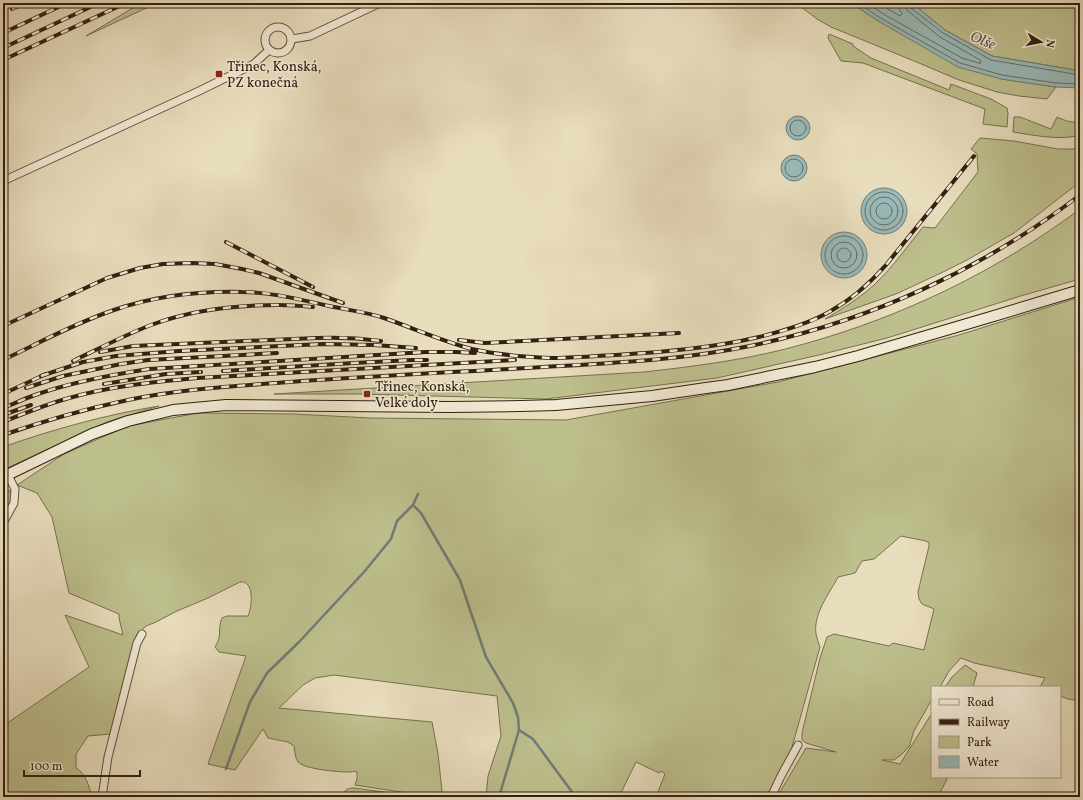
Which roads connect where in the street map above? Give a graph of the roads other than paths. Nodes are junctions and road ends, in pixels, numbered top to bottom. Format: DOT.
graph roads {
  1 [pos="380,3"];
  2 [pos="292,40"];
  3 [pos="269,50"];
  4 [pos="3,181"];
  5 [pos="1080,290"];
  6 [pos="6,476"];
  7 [pos="3,522"];
  8 [pos="142,634"];
  9 [pos="798,745"];
  10 [pos="102,797"];
  11 [pos="771,797"];
  1 -- 2 [label="street"];
  2 -- 3 [label="street"];
  2 -- 3 [label="street"];
  3 -- 4 [label="street"];
  5 -- 6 [label="main road"];
  6 -- 7 [label="street"];
  8 -- 10 [label="street"];
  9 -- 11 [label="street"];
}
